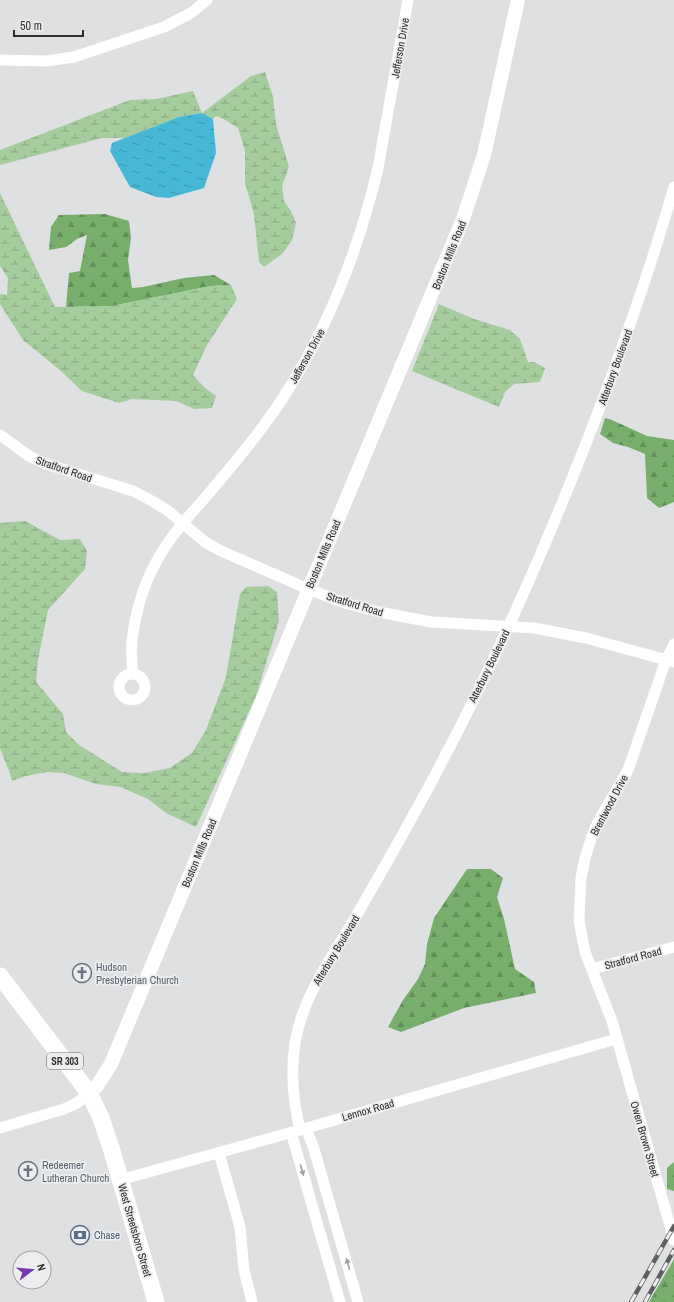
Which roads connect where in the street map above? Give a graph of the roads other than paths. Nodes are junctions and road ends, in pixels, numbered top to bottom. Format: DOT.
graph roads {
  1 [pos="207,0"];
  2 [pos="408,0"];
  3 [pos="518,0"];
  4 [pos="0,60"];
  5 [pos="674,187"];
  6 [pos="0,435"];
  7 [pos="183,524"];
  8 [pos="308,589"];
  9 [pos="508,626"];
  10 [pos="674,644"];
  11 [pos="670,661"];
  12 [pos="133,674"];
  13 [pos="674,946"];
  14 [pos="592,969"];
  15 [pos="0,976"];
  16 [pos="616,1039"];
  17 [pos="89,1092"];
  18 [pos="0,1128"];
  19 [pos="299,1130"];
  20 [pos="219,1153"];
  21 [pos="120,1180"];
  22 [pos="674,1240"];
  23 [pos="156,1302"];
  24 [pos="252,1302"];
  25 [pos="340,1302"];
  26 [pos="358,1302"];
  1 -- 4 [label="street"];
  2 -- 7 [label="street, Jefferson Drive"];
  3 -- 8 [label="street, Boston Mills Road"];
  5 -- 9 [label="street, Atterbury Boulevard"];
  6 -- 7 [label="street, Stratford Road"];
  7 -- 8 [label="street, Stratford Road"];
  7 -- 12 [label="street, Jefferson Drive"];
  8 -- 9 [label="street, Stratford Road"];
  8 -- 17 [label="street, Boston Mills Road"];
  9 -- 11 [label="street, Stratford Road"];
  9 -- 19 [label="street, Atterbury Boulevard"];
  10 -- 11 [label="street, Brentwood Drive"];
  11 -- 14 [label="street, Brentwood Drive"];
  13 -- 14 [label="street, Stratford Road"];
  14 -- 16 [label="street, Brentwood Drive"];
  15 -- 17 [label="main road, West Streetsboro Street / SR 303"];
  16 -- 19 [label="street, Lennox Road"];
  16 -- 22 [label="street, Owen Brown Street"];
  17 -- 18 [label="street"];
  17 -- 21 [label="main road, West Streetsboro Street / SR 303"];
  19 -- 20 [label="street, Lennox Road"];
  19 -- 25 [label="street, Atterbury Boulevard, one-way"];
  26 -- 19 [label="street, Atterbury Boulevard, one-way"];
  20 -- 21 [label="street, Lennox Road"];
  20 -- 24 [label="street"];
  21 -- 23 [label="main road, West Streetsboro Street / SR 303"];
}
